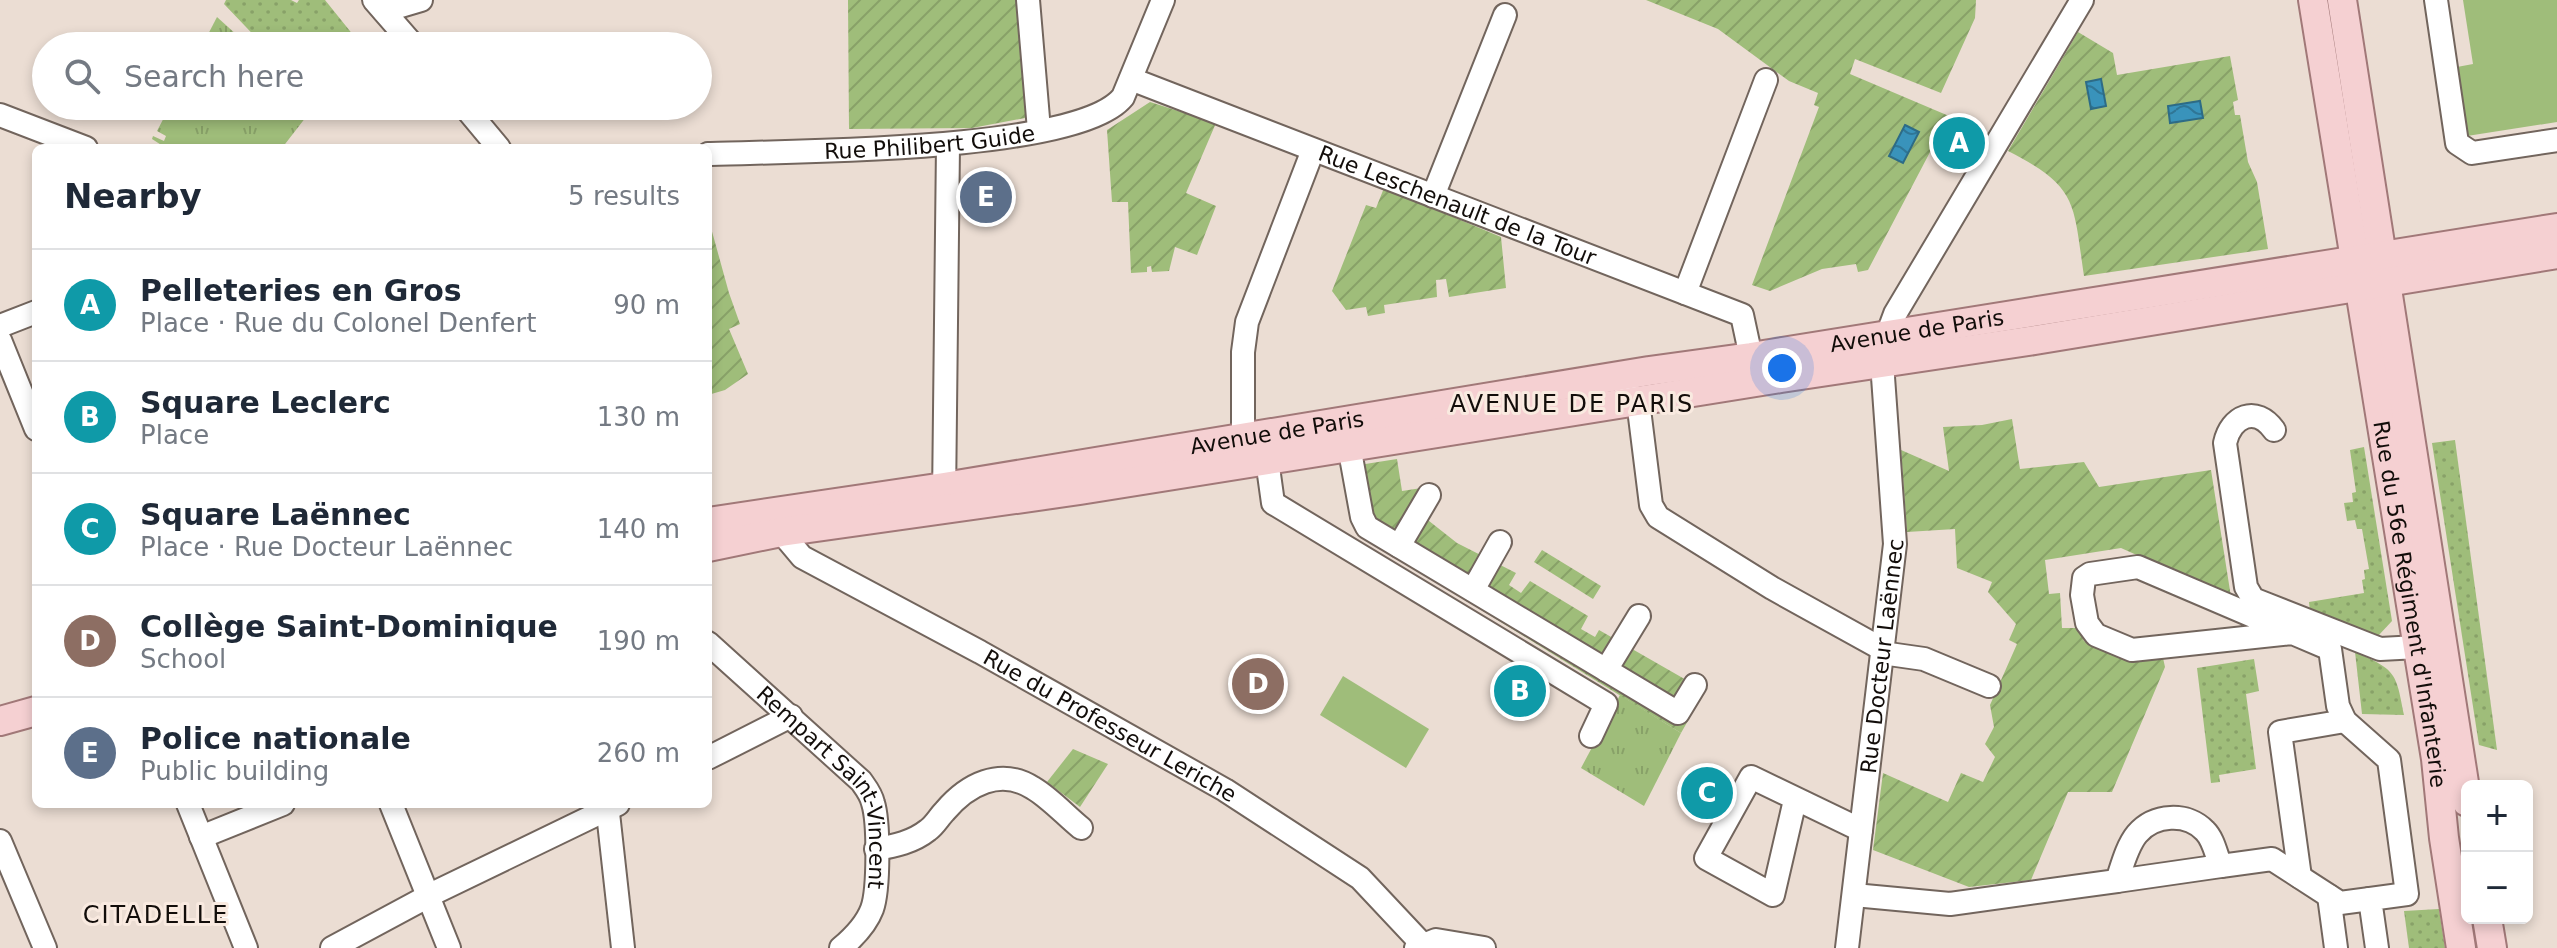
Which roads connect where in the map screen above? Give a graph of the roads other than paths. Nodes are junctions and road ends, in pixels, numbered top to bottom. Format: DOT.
graph roads {
  1 [pos="421,0"];
  2 [pos="1028,0"];
  3 [pos="1163,0"];
  4 [pos="2082,0"];
  5 [pos="2313,0"];
  6 [pos="2342,0"];
  7 [pos="2436,0"];
  8 [pos="379,6"];
  9 [pos="1505,15"];
  10 [pos="402,32"];
  11 [pos="1131,79"];
  12 [pos="1766,80"];
  13 [pos="0,115"];
  14 [pos="476,120"];
  15 [pos="1039,130"];
  16 [pos="2557,140"];
  17 [pos="76,144"];
  18 [pos="496,144"];
  19 [pos="948,145"];
  20 [pos="1313,150"];
  21 [pos="712,154"];
  22 [pos="1433,196"];
  23 [pos="2557,228"];
  24 [pos="2557,254"];
  25 [pos="2371,271"];
  26 [pos="1685,293"];
  27 [pos="32,314"];
  28 [pos="1986,319"];
  29 [pos="0,326"];
  30 [pos="1887,335"];
  31 [pos="0,340"];
  32 [pos="1751,357"];
  33 [pos="1882,363"];
  34 [pos="1808,374"];
  35 [pos="1548,388"];
  36 [pos="1652,399"];
  37 [pos="32,419"];
  38 [pos="2274,430"];
  39 [pos="1243,438"];
  40 [pos="1349,446"];
  41 [pos="1267,460"];
  42 [pos="1429,495"];
  43 [pos="944,497"];
  44 [pos="712,522"];
  45 [pos="781,532"];
  46 [pos="1500,542"];
  47 [pos="712,546"];
  48 [pos="1399,546"];
  49 [pos="1473,590"];
  50 [pos="1639,616"];
  51 [pos="2292,633"];
  52 [pos="712,647"];
  53 [pos="2418,647"];
  54 [pos="1882,651"];
  55 [pos="1606,670"];
  56 [pos="1695,685"];
  57 [pos="1989,686"];
  58 [pos="32,712"];
  59 [pos="791,716"];
  60 [pos="0,721"];
  61 [pos="2345,721"];
  62 [pos="1591,736"];
  63 [pos="712,756"];
  64 [pos="2463,780"];
  65 [pos="1795,800"];
  66 [pos="190,808"];
  67 [pos="273,808"];
  68 [pos="393,808"];
  69 [pos="607,808"];
  70 [pos="611,808"];
  71 [pos="1081,828"];
  72 [pos="1861,830"];
  73 [pos="201,837"];
  74 [pos="0,841"];
  75 [pos="876,849"];
  76 [pos="2221,866"];
  77 [pos="2300,877"];
  78 [pos="2117,881"];
  79 [pos="1854,895"];
  80 [pos="428,896"];
  81 [pos="2329,896"];
  82 [pos="2370,899"];
  83 [pos="2488,924"];
  84 [pos="1419,946"];
  85 [pos="45,948"];
  86 [pos="246,948"];
  87 [pos="253,948"];
  88 [pos="264,948"];
  89 [pos="332,948"];
  90 [pos="449,948"];
  91 [pos="623,948"];
  92 [pos="841,948"];
  93 [pos="1484,948"];
  94 [pos="1847,948"];
  95 [pos="2336,948"];
  96 [pos="2377,948"];
  97 [pos="2461,948"];
  98 [pos="2492,948"];
  1 -- 8 [label="street"];
  2 -- 15 [label="street"];
  3 -- 11 [label="street, Rue Philibert Guide"];
  4 -- 30 [label="street"];
  5 -- 25 [label="main road"];
  6 -- 25 [label="main road"];
  7 -- 16 [label="street"];
  8 -- 10 [label="street"];
  9 -- 22 [label="street"];
  11 -- 15 [label="street, Rue Philibert Guide"];
  11 -- 20 [label="street, Rue Leschenault de la Tour"];
  12 -- 26 [label="street"];
  13 -- 17 [label="street"];
  14 -- 18 [label="street"];
  15 -- 19 [label="street, Rue Philibert Guide"];
  19 -- 21 [label="street, Rue Philibert Guide"];
  19 -- 43 [label="street"];
  20 -- 22 [label="street, Rue Leschenault de la Tour"];
  20 -- 39 [label="street"];
  22 -- 26 [label="street, Rue Leschenault de la Tour"];
  23 -- 25 [label="main road, Avenue de Paris"];
  24 -- 25 [label="main road, Avenue de Paris"];
  25 -- 28 [label="main road, Avenue de Paris"];
  25 -- 33 [label="main road, Avenue de Paris"];
  25 -- 53 [label="main road, Rue du 56e Régiment d'Infanterie"];
  25 -- 64 [label="main road, Rue du 56e Régiment d'Infanterie"];
  26 -- 32 [label="street, Rue Leschenault de la Tour"];
  27 -- 29 [label="street"];
  28 -- 30 [label="main road, Avenue de Paris"];
  28 -- 33 [label="street"];
  30 -- 32 [label="main road, Avenue de Paris"];
  30 -- 34 [label="street"];
  31 -- 37 [label="street"];
  32 -- 35 [label="main road, Avenue de Paris"];
  32 -- 36 [label="street"];
  33 -- 34 [label="main road, Avenue de Paris"];
  33 -- 54 [label="street, Rue Docteur Laënnec"];
  34 -- 36 [label="main road, Avenue de Paris"];
  35 -- 36 [label="street"];
  35 -- 39 [label="main road, Avenue de Paris"];
  36 -- 40 [label="main road, Avenue de Paris"];
  36 -- 54 [label="street"];
  38 -- 53 [label="street"];
  39 -- 43 [label="main road, Avenue de Paris"];
  40 -- 41 [label="main road, Avenue de Paris"];
  40 -- 48 [label="street"];
  41 -- 43 [label="main road, Avenue de Paris"];
  41 -- 62 [label="street"];
  42 -- 48 [label="street"];
  43 -- 44 [label="main road, Avenue de Paris"];
  43 -- 45 [label="main road, Avenue de Paris"];
  45 -- 47 [label="main road, Avenue de Paris"];
  45 -- 84 [label="street, Rue du Professeur Leriche"];
  46 -- 49 [label="street"];
  48 -- 49 [label="street"];
  49 -- 55 [label="street"];
  50 -- 55 [label="street"];
  51 -- 51 [label="street"];
  51 -- 61 [label="street"];
  52 -- 59 [label="street, Rempart Saint-Vincent"];
  53 -- 97 [label="main road, Rue du 56e Régiment d'Infanterie"];
  54 -- 57 [label="street"];
  54 -- 72 [label="street, Rue Docteur Laënnec"];
  55 -- 56 [label="street"];
  58 -- 60 [label="main road"];
  59 -- 63 [label="street"];
  59 -- 75 [label="street, Rempart Saint-Vincent"];
  61 -- 77 [label="street"];
  61 -- 82 [label="street"];
  65 -- 65 [label="street"];
  65 -- 72 [label="street"];
  66 -- 73 [label="street"];
  67 -- 73 [label="street"];
  68 -- 80 [label="street"];
  69 -- 80 [label="street"];
  70 -- 91 [label="street"];
  71 -- 75 [label="street"];
  72 -- 79 [label="street, Rue Docteur Laënnec"];
  73 -- 86 [label="street"];
  74 -- 85 [label="street"];
  75 -- 92 [label="street, Rempart Saint-Vincent"];
  76 -- 77 [label="street"];
  76 -- 78 [label="street"];
  76 -- 78 [label="street"];
  77 -- 81 [label="street"];
  78 -- 79 [label="street"];
  79 -- 94 [label="street, Rue Docteur Laënnec"];
  80 -- 89 [label="street"];
  80 -- 90 [label="street"];
  81 -- 82 [label="street"];
  81 -- 95 [label="street"];
  82 -- 96 [label="street"];
  83 -- 98 [label="main road"];
  84 -- 93 [label="street"];
  87 -- 88 [label="street"];
}
